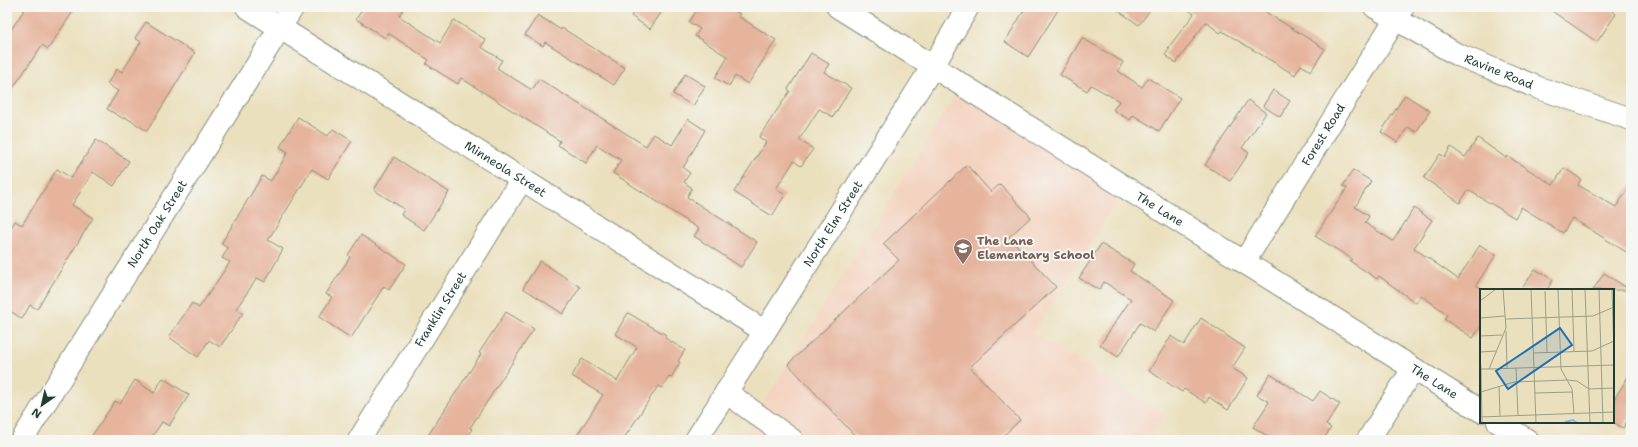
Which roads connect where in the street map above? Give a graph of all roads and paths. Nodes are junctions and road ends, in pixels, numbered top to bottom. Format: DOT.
graph roads {
  1 [pos="247,7"];
  2 [pos="293,7"];
  3 [pos="838,7"];
  4 [pos="968,7"];
  5 [pos="1375,7"];
  6 [pos="1399,13"];
  7 [pos="280,27"];
  8 [pos="933,66"];
  9 [pos="1631,119"];
  10 [pos="522,179"];
  11 [pos="1244,262"];
  12 [pos="764,331"];
  13 [pos="1413,369"];
  14 [pos="726,392"];
  15 [pos="1480,410"];
  16 [pos="1500,423"];
  17 [pos="22,440"];
  18 [pos="359,440"];
  19 [pos="696,440"];
  20 [pos="792,440"];
  21 [pos="1368,440"];
  22 [pos="1527,440"];
  1 -- 7 [label="street, Minneola Street"];
  2 -- 7 [label="street, North Oak Street"];
  3 -- 8 [label="street, The Lane"];
  4 -- 8 [label="street, North Elm Street"];
  5 -- 6 [label="street, Ravine Road"];
  6 -- 9 [label="street, Ravine Road"];
  6 -- 11 [label="street, Forest Road"];
  7 -- 10 [label="street, Minneola Street"];
  7 -- 17 [label="street, North Oak Street"];
  8 -- 11 [label="street, The Lane"];
  8 -- 12 [label="street, North Elm Street"];
  10 -- 12 [label="street, Minneola Street"];
  10 -- 18 [label="street, Franklin Street"];
  11 -- 13 [label="street, The Lane"];
  12 -- 14 [label="street, North Elm Street"];
  13 -- 15 [label="street, The Lane"];
  13 -- 21 [label="street"];
  14 -- 19 [label="street, North Elm Street"];
  14 -- 20 [label="street"];
  16 -- 22 [label="street"];
}
